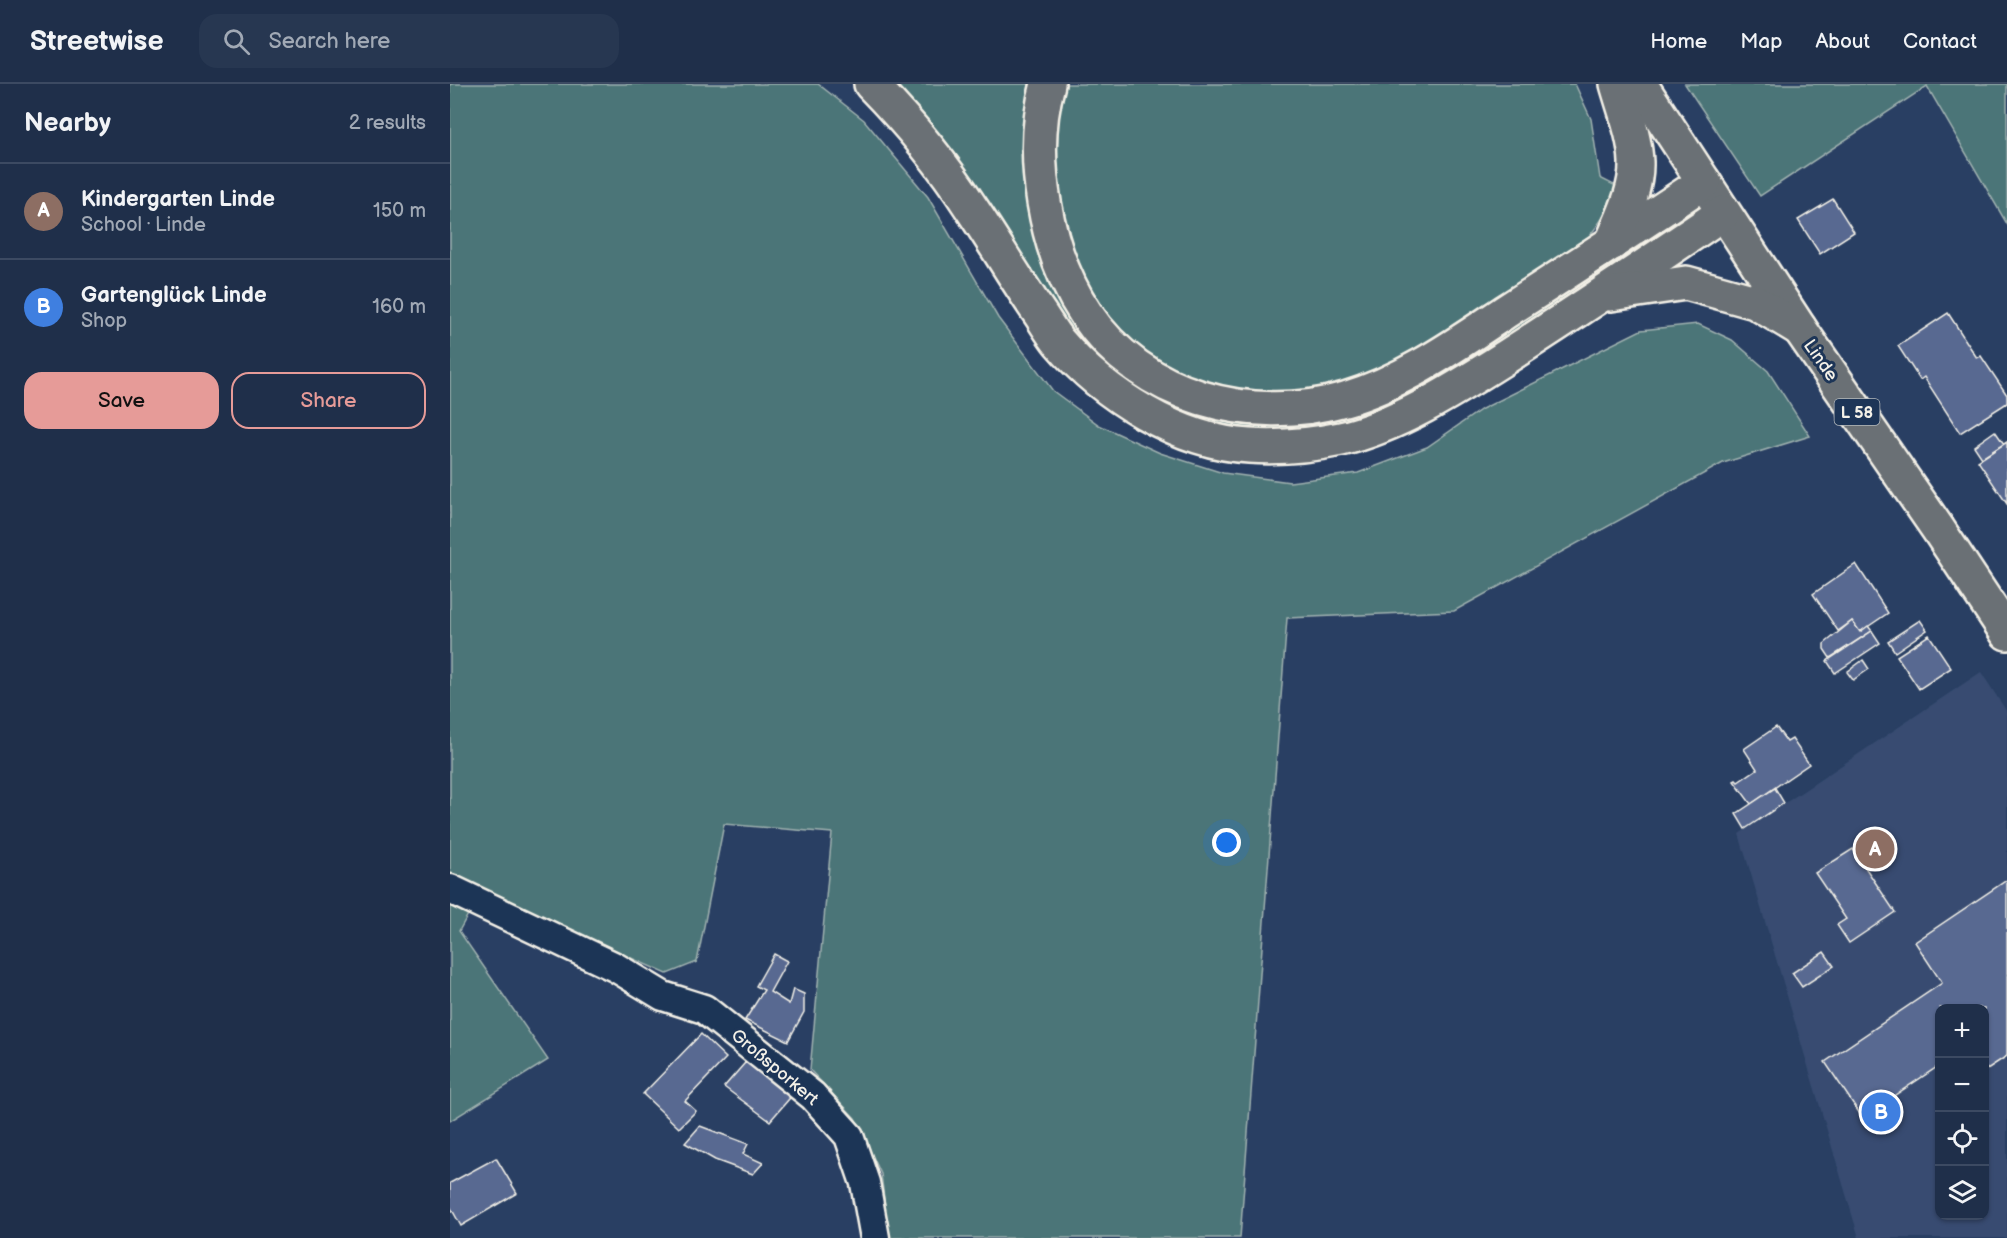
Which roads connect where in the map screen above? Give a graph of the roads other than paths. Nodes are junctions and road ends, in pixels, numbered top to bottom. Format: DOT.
graph roads {
  1 [pos="871,84"];
  2 [pos="1048,84"];
  3 [pos="1617,84"];
  4 [pos="1640,84"];
  5 [pos="1704,182"];
  6 [pos="1723,213"];
  7 [pos="1612,243"];
  8 [pos="1604,295"];
  9 [pos="1800,329"];
  10 [pos="2007,633"];
  11 [pos="450,889"];
  12 [pos="875,1238"];
  1 -- 8 [label="main road"];
  2 -- 7 [label="main road"];
  3 -- 7 [label="main road"];
  4 -- 5 [label="main road, Linde / L 58"];
  5 -- 6 [label="main road, Linde / L 58"];
  5 -- 7 [label="main road"];
  6 -- 8 [label="main road"];
  6 -- 9 [label="main road, Linde / L 58"];
  8 -- 9 [label="main road"];
  9 -- 10 [label="main road, Linde / L 58"];
  11 -- 12 [label="street, Großsporkert"];
}
